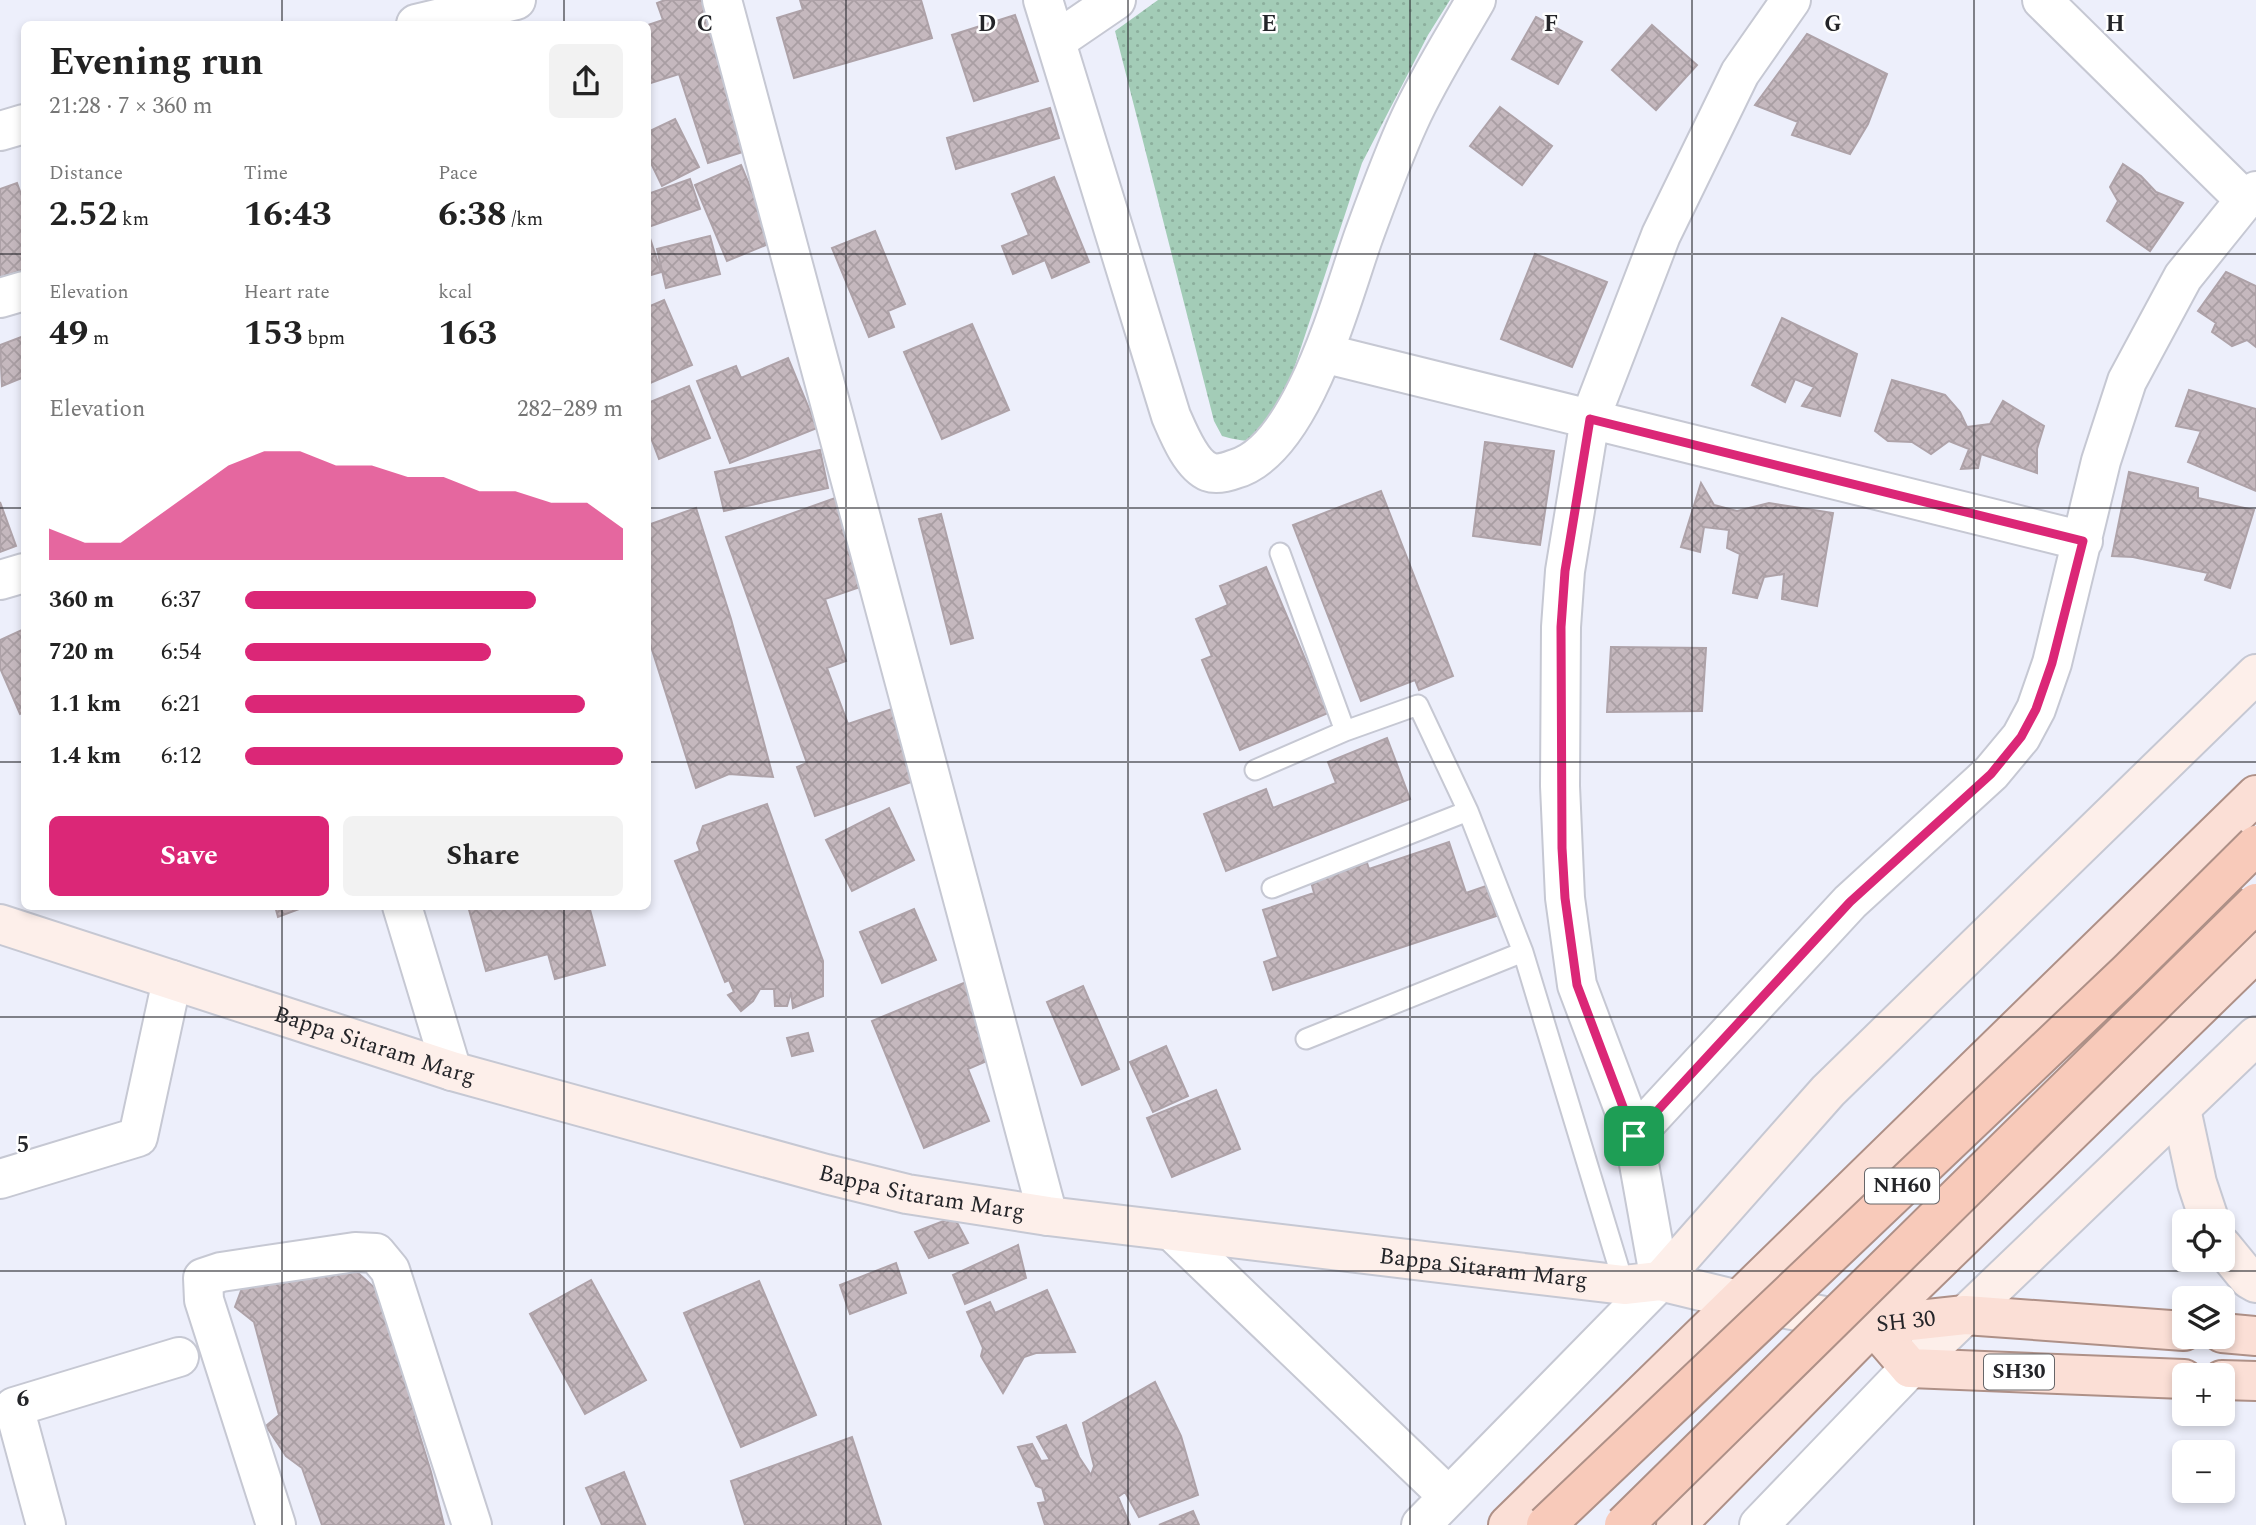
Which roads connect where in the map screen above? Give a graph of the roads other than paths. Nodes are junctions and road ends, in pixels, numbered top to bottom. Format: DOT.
graph roads {
  1 [pos="399,0"];
  2 [pos="722,0"];
  3 [pos="1043,0"];
  4 [pos="1116,0"];
  5 [pos="1476,0"];
  6 [pos="1791,0"];
  7 [pos="2042,0"];
  8 [pos="510,9"];
  9 [pos="403,21"];
  10 [pos="435,21"];
  11 [pos="1056,41"];
  12 [pos="21,125"];
  13 [pos="0,131"];
  14 [pos="2250,196"];
  15 [pos="21,292"];
  16 [pos="0,298"];
  17 [pos="1323,353"];
  18 [pos="1590,419"];
  19 [pos="2083,541"];
  20 [pos="1280,552"];
  21 [pos="21,574"];
  22 [pos="0,580"];
  23 [pos="2256,674"];
  24 [pos="1345,731"];
  25 [pos="1255,770"];
  26 [pos="2256,795"];
  27 [pos="1468,811"];
  28 [pos="2256,845"];
  29 [pos="1272,888"];
  30 [pos="2256,902"];
  31 [pos="403,910"];
  32 [pos="0,925"];
  33 [pos="1523,952"];
  34 [pos="2256,952"];
  35 [pos="172,980"];
  36 [pos="2256,1036"];
  37 [pos="1306,1039"];
  38 [pos="452,1071"];
  39 [pos="2181,1109"];
  40 [pos="1634,1136"];
  41 [pos="0,1179"];
  42 [pos="2206,1209"];
  43 [pos="1048,1216"];
  44 [pos="1172,1231"];
  45 [pos="2235,1262"];
  46 [pos="1642,1283"];
  47 [pos="2256,1283"];
  48 [pos="1738,1300"];
  49 [pos="1965,1315"];
  50 [pos="1873,1325"];
  51 [pos="2172,1330"];
  52 [pos="2235,1335"];
  53 [pos="2256,1336"];
  54 [pos="179,1357"];
  55 [pos="1910,1368"];
  56 [pos="2172,1379"];
  57 [pos="2235,1380"];
  58 [pos="2256,1381"];
  59 [pos="1448,1496"];
  60 [pos="46,1525"];
  61 [pos="276,1525"];
  62 [pos="472,1525"];
  63 [pos="1420,1525"];
  64 [pos="1508,1525"];
  65 [pos="1546,1525"];
  66 [pos="1624,1525"];
  67 [pos="1676,1525"];
  68 [pos="1759,1525"];
  1 -- 9 [label="street"];
  2 -- 43 [label="street"];
  3 -- 11 [label="street"];
  4 -- 11 [label="street"];
  5 -- 17 [label="street"];
  6 -- 18 [label="street"];
  7 -- 14 [label="street"];
  8 -- 10 [label="street"];
  11 -- 17 [label="street"];
  12 -- 13 [label="street"];
  14 -- 19 [label="street"];
  15 -- 16 [label="street"];
  17 -- 18 [label="street"];
  18 -- 19 [label="street"];
  18 -- 40 [label="street"];
  19 -- 40 [label="street"];
  20 -- 24 [label="lane"];
  21 -- 22 [label="street"];
  23 -- 46 [label="street"];
  24 -- 25 [label="lane"];
  24 -- 27 [label="lane"];
  26 -- 48 [label="main road"];
  27 -- 29 [label="lane"];
  27 -- 33 [label="lane"];
  28 -- 65 [label="highway, NH60, bridge"];
  30 -- 66 [label="highway, NH60, bridge"];
  31 -- 38 [label="street"];
  32 -- 35 [label="street, Bappa Sitaram Marg"];
  33 -- 37 [label="lane"];
  33 -- 46 [label="lane"];
  34 -- 50 [label="main road"];
  35 -- 38 [label="street, Bappa Sitaram Marg"];
  35 -- 41 [label="street"];
  36 -- 39 [label="street"];
  38 -- 43 [label="street, Bappa Sitaram Marg"];
  39 -- 42 [label="street"];
  39 -- 49 [label="street"];
  40 -- 46 [label="street"];
  43 -- 44 [label="street, Bappa Sitaram Marg"];
  44 -- 46 [label="street, Bappa Sitaram Marg"];
  44 -- 59 [label="street"];
  45 -- 47 [label="street"];
  46 -- 48 [label="street, Bappa Sitaram Marg"];
  46 -- 59 [label="street"];
  48 -- 50 [label="street, Bappa Sitaram Marg"];
  48 -- 64 [label="main road"];
  49 -- 50 [label="main road, SH 30 / SH30"];
  49 -- 51 [label="main road, SH 30 / SH30"];
  49 -- 55 [label="street"];
  50 -- 55 [label="main road, SH 30"];
  50 -- 67 [label="main road"];
  52 -- 53 [label="main road"];
  54 -- 60 [label="street"];
  55 -- 56 [label="main road, SH 30 / SH30"];
  55 -- 68 [label="street"];
  57 -- 58 [label="main road"];
  59 -- 63 [label="street"];
  61 -- 62 [label="street"];
}
